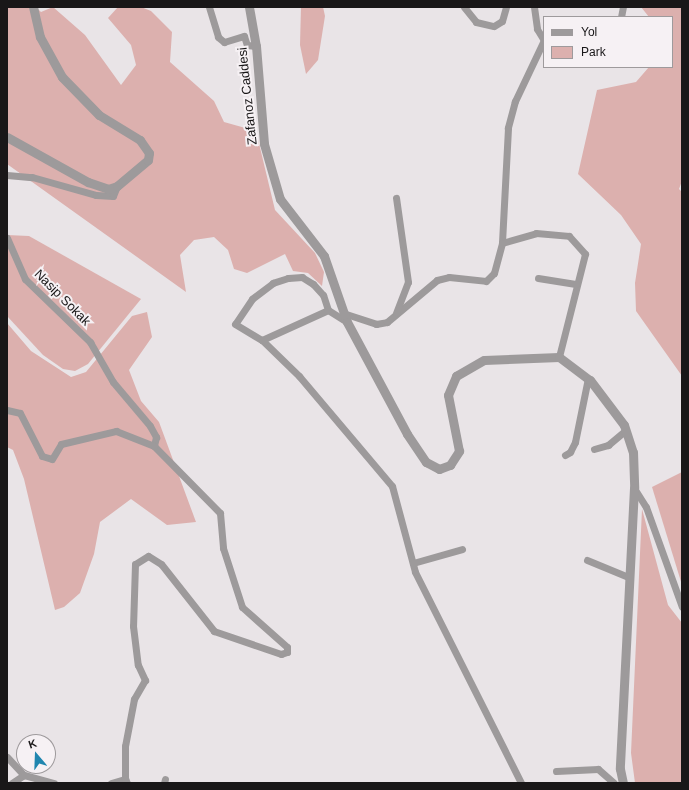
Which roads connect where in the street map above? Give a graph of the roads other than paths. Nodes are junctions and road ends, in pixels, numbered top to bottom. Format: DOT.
graph roads {
  1 [pos="33,7"];
  2 [pos="209,7"];
  3 [pos="249,7"];
  4 [pos="464,7"];
  5 [pos="506,7"];
  6 [pos="534,7"];
  7 [pos="543,38"];
  8 [pos="543,42"];
  9 [pos="256,46"];
  10 [pos="7,137"];
  11 [pos="7,175"];
  12 [pos="117,186"];
  13 [pos="396,198"];
  14 [pos="7,238"];
  15 [pos="502,243"];
  16 [pos="538,278"];
  17 [pos="576,284"];
  18 [pos="328,310"];
  19 [pos="343,313"];
  20 [pos="396,313"];
  21 [pos="347,322"];
  22 [pos="262,340"];
  23 [pos="559,357"];
  24 [pos="588,378"];
  25 [pos="7,410"];
  26 [pos="626,430"];
  27 [pos="154,446"];
  28 [pos="594,449"];
  29 [pos="565,454"];
  30 [pos="634,488"];
  31 [pos="462,549"];
  32 [pos="587,560"];
  33 [pos="413,563"];
  34 [pos="628,577"];
  35 [pos="682,607"];
  36 [pos="7,757"];
  37 [pos="556,771"];
  38 [pos="24,775"];
  39 [pos="126,781"];
  40 [pos="12,783"];
  41 [pos="54,783"];
  42 [pos="111,783"];
  43 [pos="521,783"];
  44 [pos="614,783"];
  45 [pos="623,783"];
  1 -- 12 [label="street"];
  2 -- 9 [label="street"];
  3 -- 9 [label="street, Zafanoz Caddesi"];
  4 -- 5 [label="street"];
  6 -- 7 [label="street"];
  8 -- 15 [label="street"];
  9 -- 19 [label="street, Zafanoz Caddesi"];
  10 -- 12 [label="street"];
  11 -- 12 [label="street"];
  13 -- 20 [label="street"];
  14 -- 27 [label="street, Nasip Sokak"];
  15 -- 17 [label="street"];
  15 -- 20 [label="street"];
  16 -- 17 [label="street"];
  17 -- 23 [label="street"];
  18 -- 21 [label="street"];
  18 -- 22 [label="street"];
  18 -- 22 [label="street"];
  19 -- 20 [label="street"];
  19 -- 21 [label="street, Zafanoz Caddesi"];
  21 -- 23 [label="street, Zafanoz Caddesi"];
  22 -- 33 [label="street"];
  23 -- 24 [label="street"];
  24 -- 26 [label="street"];
  24 -- 29 [label="street"];
  25 -- 27 [label="street"];
  26 -- 28 [label="street"];
  26 -- 30 [label="street"];
  27 -- 39 [label="street"];
  30 -- 34 [label="street"];
  30 -- 35 [label="street"];
  31 -- 33 [label="street"];
  32 -- 34 [label="street"];
  33 -- 43 [label="street"];
  34 -- 45 [label="street"];
  36 -- 38 [label="street"];
  37 -- 44 [label="street"];
  38 -- 40 [label="street"];
  38 -- 41 [label="street"];
  39 -- 42 [label="street"];
}
